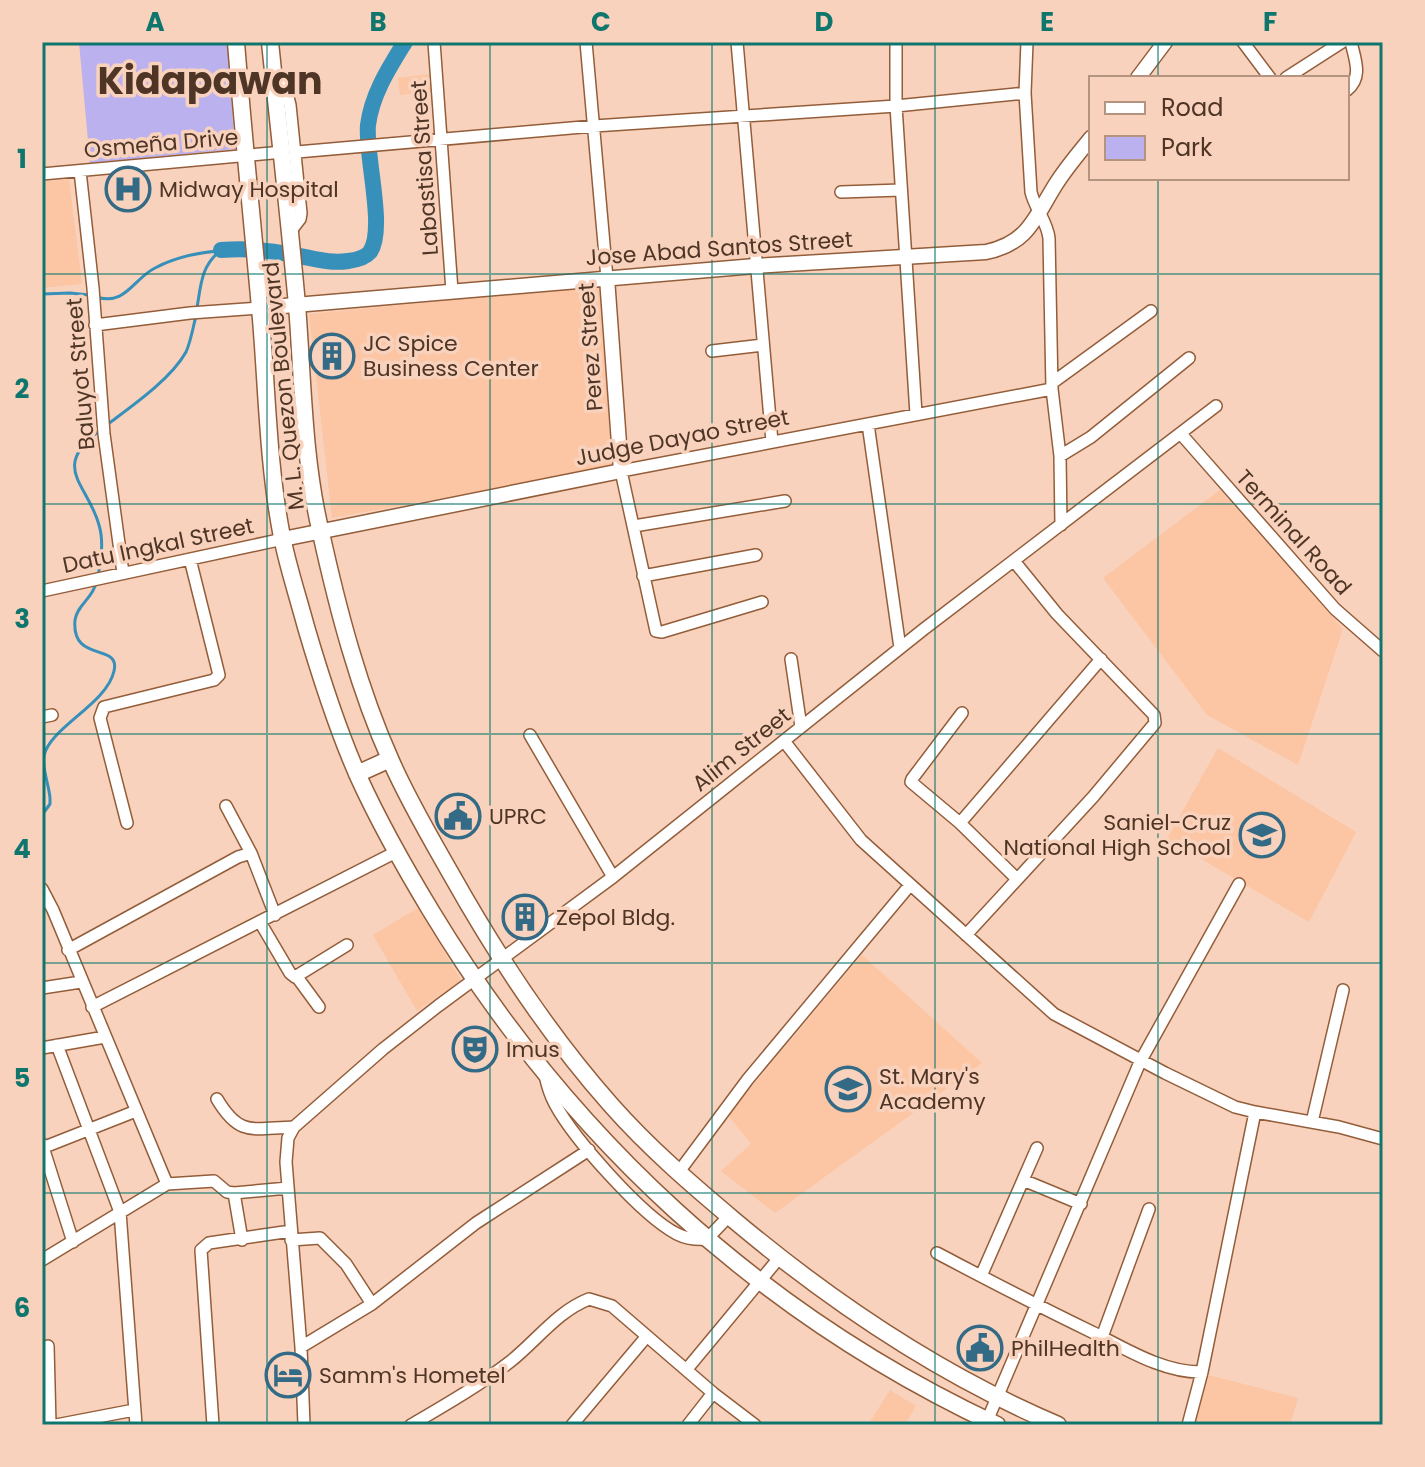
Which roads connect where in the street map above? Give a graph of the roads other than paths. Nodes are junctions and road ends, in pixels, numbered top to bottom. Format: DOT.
graph roads {
  1 [pos="236,42"];
  2 [pos="270,42"];
  3 [pos="434,42"];
  4 [pos="586,42"];
  5 [pos="737,42"];
  6 [pos="896,42"];
  7 [pos="1027,42"];
  8 [pos="1165,42"];
  9 [pos="1243,42"];
  10 [pos="1342,42"];
  11 [pos="1351,42"];
  12 [pos="1140,76"];
  13 [pos="1268,76"];
  14 [pos="1289,76"];
  15 [pos="1349,88"];
  16 [pos="1025,93"];
  17 [pos="896,106"];
  18 [pos="741,115"];
  19 [pos="594,126"];
  20 [pos="442,139"];
  21 [pos="1089,141"];
  22 [pos="290,152"];
  23 [pos="245,155"];
  24 [pos="80,171"];
  25 [pos="42,174"];
  26 [pos="901,190"];
  27 [pos="841,192"];
  28 [pos="1040,213"];
  29 [pos="906,256"];
  30 [pos="755,266"];
  31 [pos="607,278"];
  32 [pos="452,291"];
  33 [pos="297,305"];
  34 [pos="260,308"];
  35 [pos="1151,311"];
  36 [pos="95,325"];
  37 [pos="763,345"];
  38 [pos="712,351"];
  39 [pos="1189,358"];
  40 [pos="1052,386"];
  41 [pos="1216,406"];
  42 [pos="916,414"];
  43 [pos="868,424"];
  44 [pos="1181,434"];
  45 [pos="772,442"];
  46 [pos="1060,456"];
  47 [pos="621,471"];
  48 [pos="785,501"];
  49 [pos="1061,525"];
  50 [pos="634,526"];
  51 [pos="320,531"];
  52 [pos="283,539"];
  53 [pos="756,555"];
  54 [pos="190,559"];
  55 [pos="1014,561"];
  56 [pos="123,573"];
  57 [pos="643,576"];
  58 [pos="42,591"];
  59 [pos="762,602"];
  60 [pos="900,648"];
  61 [pos="1383,651"];
  62 [pos="791,659"];
  63 [pos="1101,659"];
  64 [pos="962,713"];
  65 [pos="801,727"];
  66 [pos="530,735"];
  67 [pos="784,741"];
  68 [pos="390,759"];
  69 [pos="357,774"];
  70 [pos="226,806"];
  71 [pos="127,823"];
  72 [pos="960,823"];
  73 [pos="396,852"];
  74 [pos="251,853"];
  75 [pos="613,877"];
  76 [pos="1017,879"];
  77 [pos="1239,884"];
  78 [pos="910,885"];
  79 [pos="42,889"];
  80 [pos="48,911"];
  81 [pos="275,915"];
  82 [pos="260,922"];
  83 [pos="966,935"];
  84 [pos="347,945"];
  85 [pos="68,950"];
  86 [pos="501,960"];
  87 [pos="297,977"];
  88 [pos="474,979"];
  89 [pos="81,982"];
  90 [pos="42,988"];
  91 [pos="1343,990"];
  92 [pos="92,1007"];
  93 [pos="319,1007"];
  94 [pos="105,1037"];
  95 [pos="57,1045"];
  96 [pos="42,1048"];
  97 [pos="1140,1062"];
  98 [pos="544,1075"];
  99 [pos="217,1099"];
  100 [pos="136,1111"];
  101 [pos="1255,1112"];
  102 [pos="1312,1122"];
  103 [pos="294,1127"];
  104 [pos="89,1129"];
  105 [pos="1383,1139"];
  106 [pos="42,1146"];
  107 [pos="1037,1148"];
  108 [pos="589,1150"];
  109 [pos="678,1173"];
  110 [pos="1023,1180"];
  111 [pos="167,1184"];
  112 [pos="288,1188"];
  113 [pos="234,1193"];
  114 [pos="1081,1204"];
  115 [pos="1149,1209"];
  116 [pos="120,1212"];
  117 [pos="729,1216"];
  118 [pos="291,1236"];
  119 [pos="707,1239"];
  120 [pos="242,1240"];
  121 [pos="73,1242"];
  122 [pos="937,1253"];
  123 [pos="779,1258"];
  124 [pos="42,1260"];
  125 [pos="981,1276"];
  126 [pos="761,1280"];
  127 [pos="372,1304"];
  128 [pos="1038,1306"];
  129 [pos="647,1336"];
  130 [pos="1102,1337"];
  131 [pos="48,1346"];
  132 [pos="301,1347"];
  133 [pos="687,1369"];
  134 [pos="1202,1372"];
  135 [pos="713,1393"];
  136 [pos="997,1398"];
  137 [pos="134,1410"];
  138 [pos="992,1423"];
  139 [pos="53,1425"];
  140 [pos="136,1425"];
  141 [pos="213,1425"];
  142 [pos="304,1425"];
  143 [pos="411,1425"];
  144 [pos="572,1425"];
  145 [pos="688,1425"];
  146 [pos="755,1425"];
  147 [pos="1058,1425"];
  148 [pos="1188,1425"];
  1 -- 23 [label="highway, M. L. Quezon Boulevard"];
  2 -- 22 [label="highway, M. L. Quezon Boulevard"];
  3 -- 20 [label="street, Labastisa Street"];
  4 -- 19 [label="street, Perez Street"];
  5 -- 18 [label="street"];
  6 -- 17 [label="street"];
  7 -- 16 [label="street"];
  8 -- 12 [label="main road"];
  9 -- 13 [label="street"];
  10 -- 14 [label="street"];
  11 -- 15 [label="street"];
  16 -- 17 [label="street, Osmeña Drive"];
  16 -- 28 [label="street"];
  17 -- 18 [label="street, Osmeña Drive"];
  17 -- 26 [label="street"];
  18 -- 19 [label="street, Osmeña Drive"];
  18 -- 30 [label="street"];
  19 -- 20 [label="street, Osmeña Drive"];
  19 -- 31 [label="street, Perez Street"];
  20 -- 22 [label="street, Osmeña Drive"];
  20 -- 32 [label="street, Labastisa Street"];
  21 -- 28 [label="main road, Jose Abad Santos Street"];
  22 -- 23 [label="street, Osmeña Drive"];
  22 -- 33 [label="highway, M. L. Quezon Boulevard"];
  23 -- 24 [label="street, Osmeña Drive"];
  23 -- 34 [label="highway, M. L. Quezon Boulevard"];
  24 -- 25 [label="street, Osmeña Drive"];
  24 -- 36 [label="street, Baluyot Street"];
  26 -- 27 [label="street"];
  26 -- 29 [label="street"];
  28 -- 29 [label="main road, Jose Abad Santos Street"];
  28 -- 40 [label="street"];
  29 -- 30 [label="main road, Jose Abad Santos Street"];
  29 -- 42 [label="street"];
  30 -- 31 [label="main road, Jose Abad Santos Street"];
  30 -- 37 [label="street"];
  31 -- 32 [label="main road, Jose Abad Santos Street"];
  31 -- 47 [label="main road, Perez Street"];
  32 -- 33 [label="main road, Jose Abad Santos Street"];
  33 -- 34 [label="main road, Jose Abad Santos Street"];
  33 -- 51 [label="highway, M. L. Quezon Boulevard"];
  34 -- 36 [label="street"];
  34 -- 52 [label="highway, M. L. Quezon Boulevard"];
  35 -- 40 [label="street"];
  36 -- 56 [label="street, Baluyot Street"];
  37 -- 38 [label="street"];
  37 -- 45 [label="street"];
  39 -- 46 [label="street"];
  40 -- 42 [label="street, Judge Dayao Street"];
  40 -- 46 [label="street"];
  41 -- 44 [label="street, Alim Street"];
  42 -- 43 [label="street, Judge Dayao Street"];
  43 -- 45 [label="street, Judge Dayao Street"];
  43 -- 60 [label="street"];
  44 -- 49 [label="street, Alim Street"];
  44 -- 61 [label="street, Terminal Road"];
  45 -- 47 [label="street, Judge Dayao Street"];
  46 -- 49 [label="street"];
  47 -- 50 [label="street, Perez Street"];
  47 -- 51 [label="main road, Judge Dayao Street"];
  48 -- 50 [label="street"];
  49 -- 55 [label="street, Alim Street"];
  50 -- 57 [label="street, Perez Street"];
  51 -- 52 [label="main road, Judge Dayao Street"];
  51 -- 68 [label="highway, M. L. Quezon Boulevard"];
  52 -- 54 [label="street, Datu Ingkal Street"];
  52 -- 69 [label="highway, M. L. Quezon Boulevard"];
  53 -- 57 [label="street"];
  54 -- 56 [label="street, Datu Ingkal Street"];
  54 -- 71 [label="street"];
  55 -- 60 [label="street, Alim Street"];
  55 -- 63 [label="street"];
  56 -- 58 [label="street, Datu Ingkal Street"];
  57 -- 59 [label="street, Perez Street"];
  60 -- 65 [label="street, Alim Street"];
  62 -- 65 [label="street"];
  63 -- 72 [label="street"];
  63 -- 76 [label="street"];
  64 -- 72 [label="street"];
  65 -- 67 [label="street, Alim Street"];
  66 -- 75 [label="street"];
  67 -- 75 [label="street, Alim Street"];
  67 -- 78 [label="street"];
  68 -- 69 [label="highway"];
  68 -- 86 [label="highway, M. L. Quezon Boulevard"];
  69 -- 73 [label="highway, M. L. Quezon Boulevard"];
  70 -- 74 [label="street"];
  72 -- 76 [label="street"];
  73 -- 81 [label="street"];
  73 -- 88 [label="highway, M. L. Quezon Boulevard"];
  74 -- 81 [label="street"];
  74 -- 85 [label="street"];
  75 -- 86 [label="street, Alim Street"];
  76 -- 83 [label="street"];
  77 -- 97 [label="street"];
  78 -- 83 [label="street"];
  78 -- 109 [label="street"];
  79 -- 80 [label="street"];
  80 -- 85 [label="street"];
  81 -- 82 [label="street"];
  82 -- 87 [label="street"];
  82 -- 92 [label="street"];
  83 -- 97 [label="street"];
  84 -- 87 [label="street"];
  85 -- 89 [label="street"];
  86 -- 88 [label="street, Alim Street"];
  86 -- 109 [label="highway, M. L. Quezon Boulevard"];
  87 -- 93 [label="street"];
  88 -- 98 [label="highway, M. L. Quezon Boulevard"];
  88 -- 103 [label="street, Alim Street"];
  89 -- 90 [label="street"];
  89 -- 92 [label="street"];
  91 -- 102 [label="street"];
  92 -- 94 [label="street"];
  94 -- 95 [label="street"];
  94 -- 100 [label="street"];
  95 -- 96 [label="street"];
  95 -- 104 [label="street"];
  97 -- 101 [label="street"];
  97 -- 114 [label="street"];
  98 -- 108 [label="street"];
  98 -- 119 [label="highway, M. L. Quezon Boulevard"];
  99 -- 103 [label="street"];
  100 -- 104 [label="street"];
  100 -- 111 [label="street"];
  101 -- 102 [label="street"];
  101 -- 134 [label="street"];
  102 -- 105 [label="street"];
  103 -- 112 [label="street"];
  104 -- 106 [label="street"];
  104 -- 116 [label="street"];
  106 -- 121 [label="street"];
  107 -- 110 [label="street"];
  108 -- 119 [label="street"];
  108 -- 127 [label="street"];
  109 -- 117 [label="highway, M. L. Quezon Boulevard"];
  110 -- 114 [label="street"];
  110 -- 125 [label="street"];
  111 -- 113 [label="street"];
  111 -- 116 [label="street"];
  112 -- 113 [label="street"];
  112 -- 118 [label="street"];
  113 -- 120 [label="street"];
  114 -- 128 [label="street"];
  115 -- 130 [label="street"];
  116 -- 121 [label="street"];
  116 -- 137 [label="street"];
  117 -- 119 [label="street"];
  117 -- 123 [label="highway, M. L. Quezon Boulevard"];
  118 -- 120 [label="street"];
  118 -- 127 [label="street"];
  118 -- 132 [label="street"];
  119 -- 126 [label="highway, M. L. Quezon Boulevard"];
  120 -- 141 [label="street"];
  121 -- 124 [label="street"];
  122 -- 125 [label="street"];
  123 -- 126 [label="street"];
  123 -- 136 [label="highway, M. L. Quezon Boulevard"];
  125 -- 128 [label="street"];
  126 -- 133 [label="street"];
  126 -- 138 [label="highway, M. L. Quezon Boulevard"];
  127 -- 132 [label="street"];
  128 -- 130 [label="street"];
  128 -- 136 [label="street"];
  129 -- 133 [label="street"];
  129 -- 143 [label="street"];
  129 -- 144 [label="street"];
  130 -- 134 [label="street"];
  131 -- 139 [label="street"];
  132 -- 142 [label="street"];
  133 -- 135 [label="street"];
  134 -- 148 [label="street"];
  135 -- 145 [label="street"];
  135 -- 146 [label="street"];
  136 -- 138 [label="street"];
  136 -- 147 [label="highway, M. L. Quezon Boulevard"];
  137 -- 139 [label="street"];
  137 -- 140 [label="street"];
}
